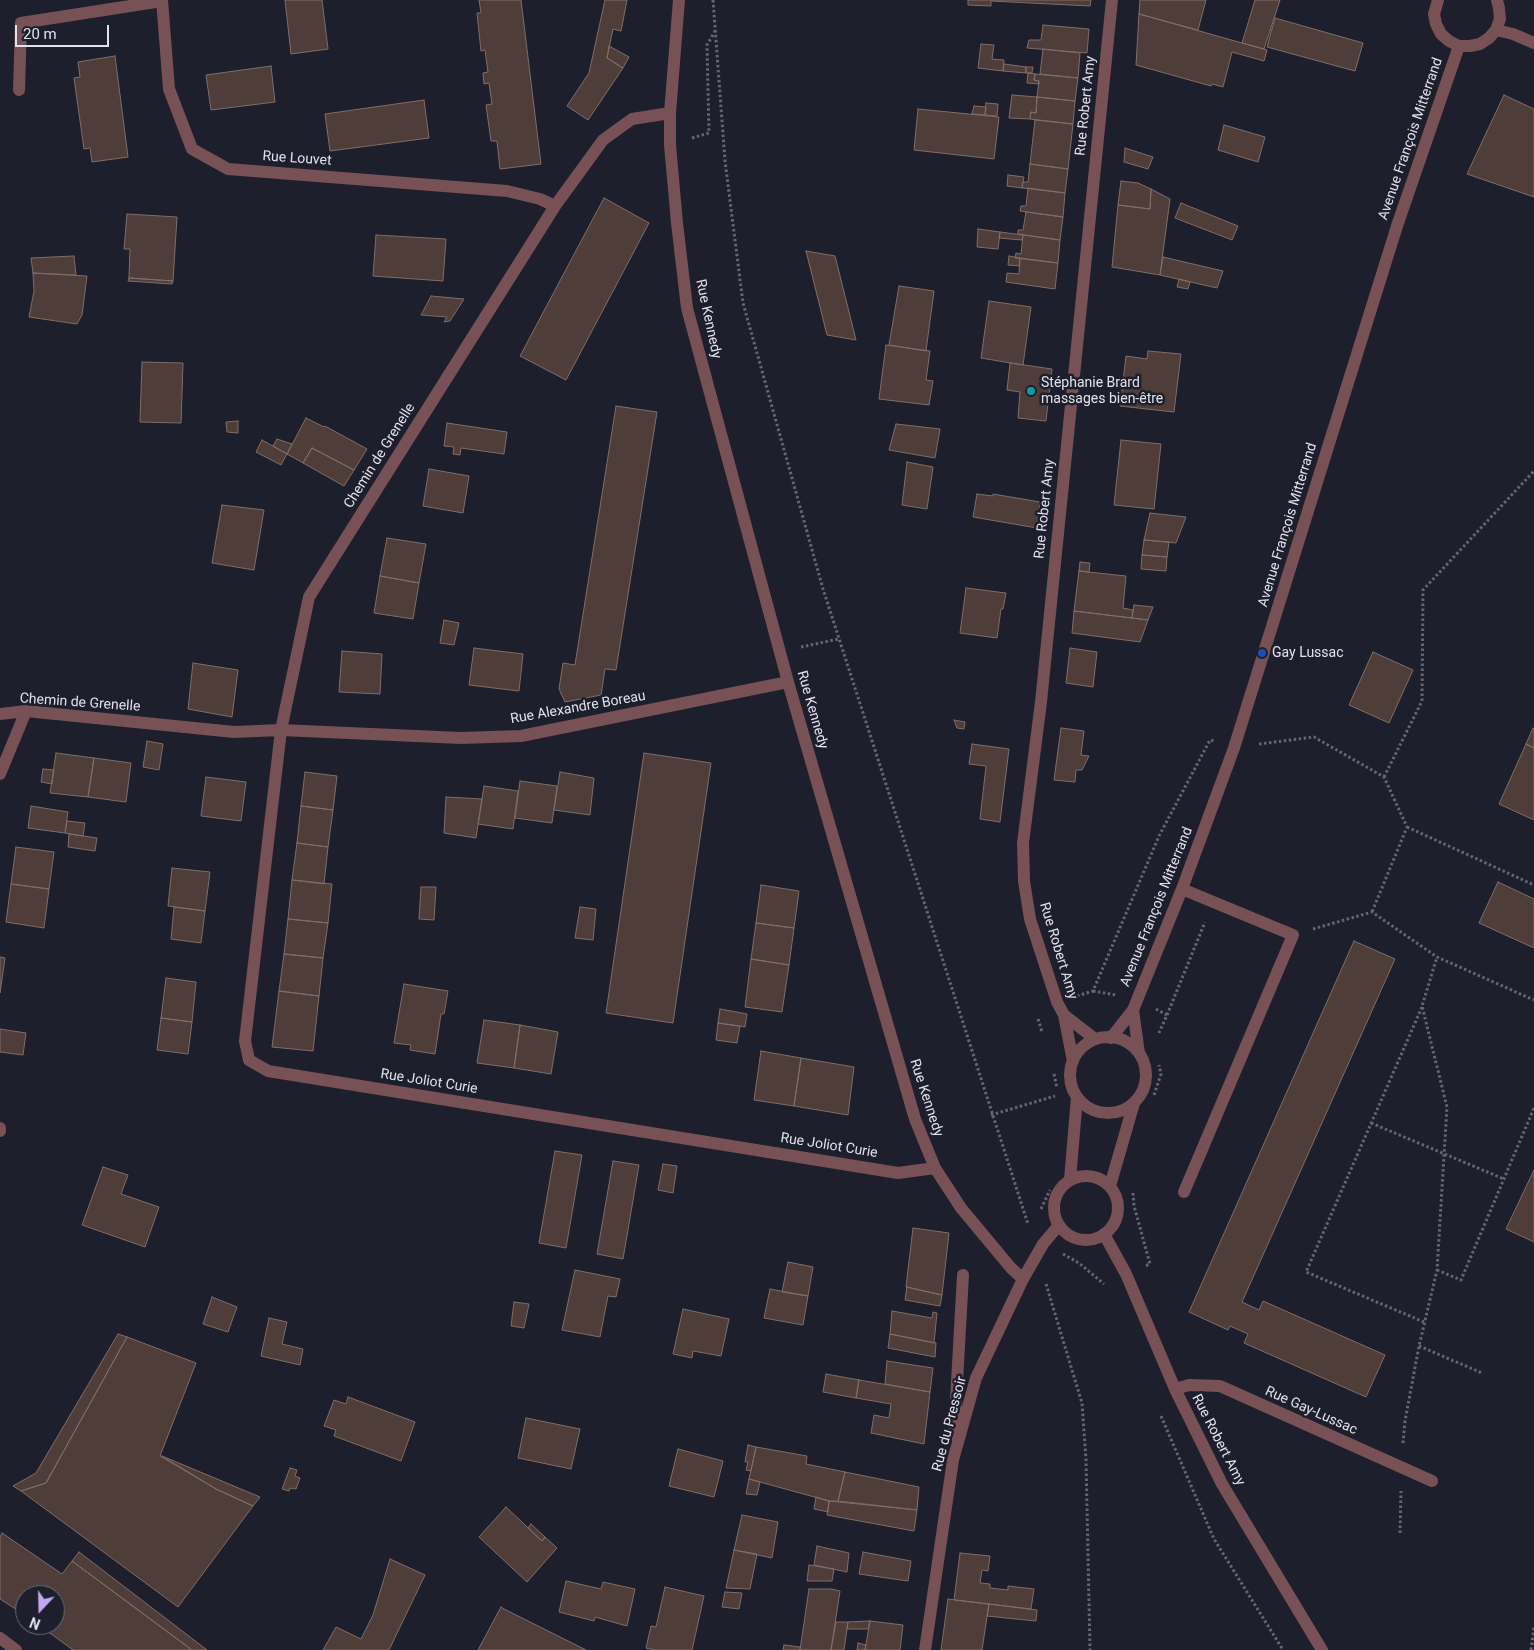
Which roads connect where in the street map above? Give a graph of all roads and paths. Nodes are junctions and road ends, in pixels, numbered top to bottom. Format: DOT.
graph roads {
  1 [pos="162,0"];
  2 [pos="679,0"];
  3 [pos="713,0"];
  4 [pos="1112,0"];
  5 [pos="1438,0"];
  6 [pos="1497,0"];
  7 [pos="1496,30"];
  8 [pos="715,31"];
  9 [pos="1534,43"];
  10 [pos="1459,46"];
  11 [pos="19,90"];
  12 [pos="670,113"];
  13 [pos="670,145"];
  14 [pos="556,206"];
  15 [pos="1534,471"];
  16 [pos="839,639"];
  17 [pos="780,651"];
  18 [pos="788,682"];
  19 [pos="26,711"];
  20 [pos="0,714"];
  21 [pos="281,730"];
  22 [pos="1234,748"];
  23 [pos="0,774"];
  24 [pos="1384,777"];
  25 [pos="1407,827"];
  26 [pos="1534,885"];
  27 [pos="1182,889"];
  28 [pos="1372,912"];
  29 [pos="1212,926"];
  30 [pos="1293,935"];
  31 [pos="1436,957"];
  32 [pos="1534,1000"];
  33 [pos="1057,1002"];
  34 [pos="1422,1006"];
  35 [pos="1133,1010"];
  36 [pos="1167,1015"];
  37 [pos="1064,1016"];
  38 [pos="1043,1035"];
  39 [pos="1111,1038"];
  40 [pos="1095,1039"];
  41 [pos="1139,1053"];
  42 [pos="1073,1061"];
  43 [pos="1053,1069"];
  44 [pos="1059,1095"];
  45 [pos="1077,1097"];
  46 [pos="1060,1102"];
  47 [pos="1134,1103"];
  48 [pos="1534,1108"];
  49 [pos="991,1115"];
  50 [pos="1371,1123"];
  51 [pos="1444,1154"];
  52 [pos="935,1168"];
  53 [pos="1504,1179"];
  54 [pos="1070,1180"];
  55 [pos="1054,1183"];
  56 [pos="1110,1186"];
  57 [pos="1184,1192"];
  58 [pos="1028,1224"];
  59 [pos="1059,1225"];
  60 [pos="1104,1234"];
  61 [pos="1043,1244"];
  62 [pos="1437,1270"];
  63 [pos="963,1276"];
  64 [pos="1023,1279"];
  65 [pos="1046,1282"];
  66 [pos="1107,1292"];
  67 [pos="1424,1322"];
  68 [pos="1419,1346"];
  69 [pos="1482,1373"];
  70 [pos="1175,1389"];
  71 [pos="1158,1411"];
  72 [pos="953,1460"];
  73 [pos="1401,1467"];
  74 [pos="1432,1481"];
  75 [pos="1400,1533"];
  76 [pos="1534,1627"];
  77 [pos="0,1638"];
  78 [pos="16,1650"];
  79 [pos="925,1650"];
  80 [pos="1090,1650"];
  81 [pos="1283,1650"];
  82 [pos="1322,1650"];
  83 [pos="1531,1650"];
  1 -- 11 [label="street"];
  1 -- 14 [label="street, Rue Louvet"];
  2 -- 12 [label="street"];
  3 -- 8 [label="path"];
  4 -- 33 [label="street, Rue Robert Amy"];
  5 -- 10 [label="street"];
  6 -- 7 [label="street"];
  7 -- 9 [label="street"];
  7 -- 10 [label="street"];
  8 -- 13 [label="path"];
  8 -- 16 [label="path"];
  10 -- 22 [label="street, Avenue François Mitterrand"];
  12 -- 13 [label="street, Rue Kennedy"];
  12 -- 14 [label="street, Chemin de Grenelle"];
  13 -- 17 [label="street, Rue Kennedy"];
  14 -- 21 [label="street, Chemin de Grenelle"];
  15 -- 24 [label="path"];
  16 -- 17 [label="path"];
  16 -- 49 [label="path"];
  17 -- 18 [label="street, Rue Kennedy"];
  18 -- 21 [label="street, Rue Alexandre Boreau"];
  18 -- 52 [label="street, Rue Kennedy"];
  19 -- 20 [label="street, Chemin de Grenelle"];
  19 -- 21 [label="street, Chemin de Grenelle"];
  19 -- 23 [label="street"];
  21 -- 52 [label="street, Rue Joliot Curie"];
  22 -- 24 [label="path"];
  22 -- 27 [label="street, Avenue François Mitterrand"];
  22 -- 33 [label="path"];
  24 -- 25 [label="path"];
  25 -- 26 [label="path"];
  25 -- 28 [label="path"];
  27 -- 30 [label="street"];
  27 -- 35 [label="street, Avenue François Mitterrand"];
  28 -- 30 [label="path"];
  28 -- 31 [label="path"];
  29 -- 36 [label="path"];
  30 -- 57 [label="street"];
  31 -- 32 [label="path"];
  31 -- 34 [label="path"];
  33 -- 37 [label="street, Rue Robert Amy"];
  33 -- 38 [label="path"];
  34 -- 50 [label="path"];
  34 -- 51 [label="path"];
  35 -- 39 [label="street, Avenue François Mitterrand"];
  35 -- 41 [label="street, Avenue François Mitterrand"];
  37 -- 40 [label="street, Rue Robert Amy"];
  37 -- 42 [label="street, Rue Robert Amy"];
  39 -- 40 [label="street"];
  39 -- 41 [label="street"];
  40 -- 42 [label="street"];
  41 -- 47 [label="street"];
  42 -- 45 [label="street"];
  43 -- 44 [label="path"];
  44 -- 46 [label="path"];
  44 -- 49 [label="path"];
  45 -- 47 [label="street"];
  45 -- 54 [label="street"];
  47 -- 56 [label="street"];
  48 -- 53 [label="path"];
  49 -- 58 [label="path"];
  50 -- 51 [label="path"];
  50 -- 67 [label="path"];
  51 -- 53 [label="path"];
  51 -- 62 [label="path"];
  52 -- 64 [label="street, Rue Kennedy"];
  53 -- 62 [label="path"];
  54 -- 56 [label="street"];
  54 -- 59 [label="street"];
  55 -- 61 [label="path"];
  56 -- 60 [label="street"];
  59 -- 60 [label="street"];
  59 -- 61 [label="street, Rue du Pressoir"];
  60 -- 70 [label="street, Rue Robert Amy"];
  61 -- 64 [label="street, Rue du Pressoir"];
  61 -- 66 [label="path"];
  62 -- 67 [label="path"];
  63 -- 72 [label="street"];
  64 -- 72 [label="street, Rue du Pressoir"];
  65 -- 80 [label="path"];
  67 -- 68 [label="path"];
  68 -- 69 [label="path"];
  68 -- 73 [label="path"];
  70 -- 73 [label="street, Rue Gay-Lussac"];
  70 -- 82 [label="street, Rue Robert Amy"];
  71 -- 81 [label="path"];
  72 -- 79 [label="street, Rue du Pressoir"];
  73 -- 74 [label="street, Rue Gay-Lussac"];
  73 -- 75 [label="path"];
  76 -- 83 [label="path"];
  77 -- 78 [label="street"];
}
